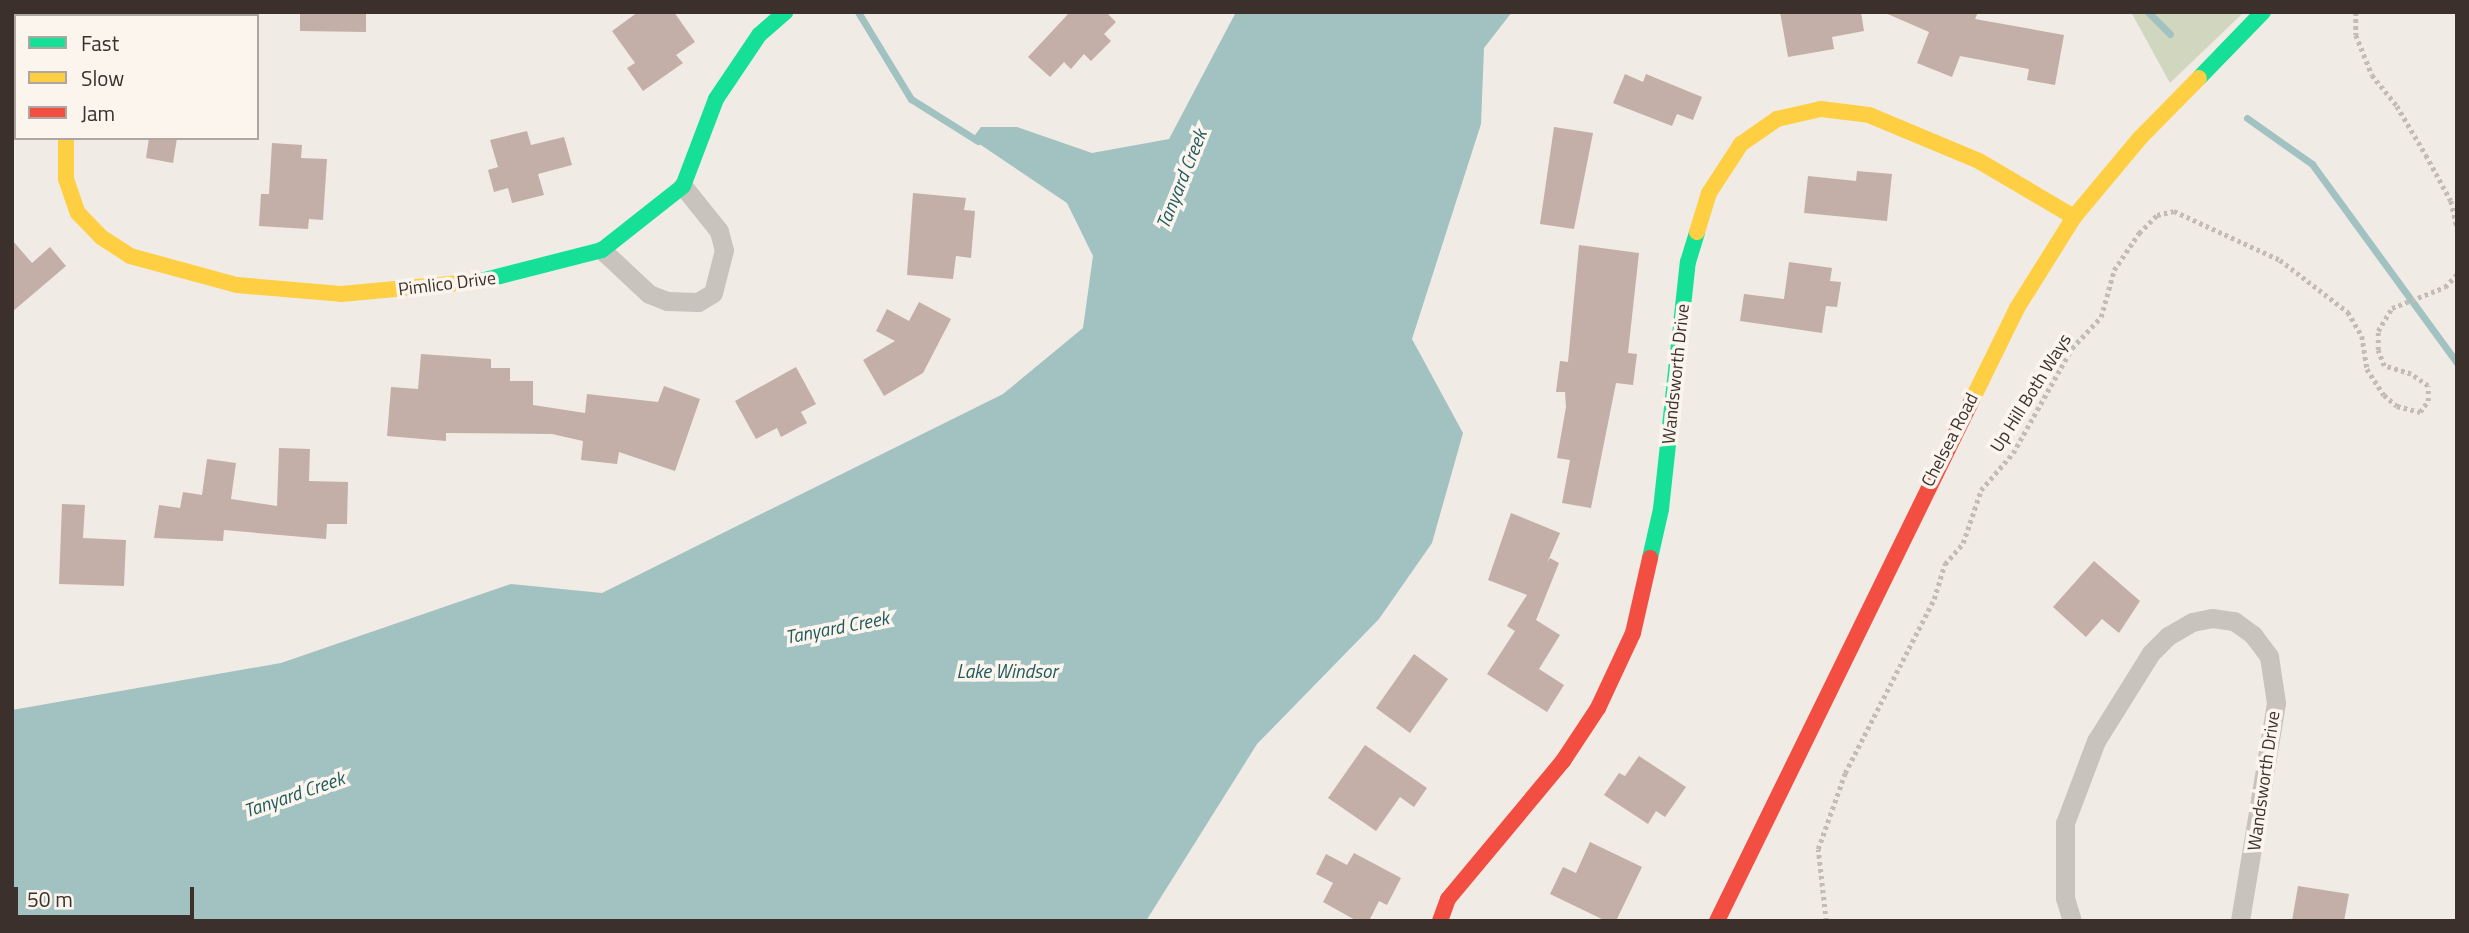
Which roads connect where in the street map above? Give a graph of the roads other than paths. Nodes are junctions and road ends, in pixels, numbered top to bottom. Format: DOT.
graph roads {
  1 [pos="785,12"];
  2 [pos="2263,12"];
  3 [pos="66,140"];
  4 [pos="683,186"];
  5 [pos="2074,217"];
  6 [pos="602,250"];
  7 [pos="1440,921"];
  8 [pos="1717,921"];
  9 [pos="2073,921"];
  10 [pos="2241,921"];
  1 -- 4 [label="street"];
  2 -- 5 [label="street, Chelsea Road"];
  3 -- 6 [label="street, Pimlico Drive"];
  4 -- 6 [label="street, Pimlico Drive"];
  4 -- 6 [label="street"];
  5 -- 7 [label="street, Wandsworth Drive"];
  5 -- 8 [label="street, Chelsea Road"];
  9 -- 10 [label="street, Wandsworth Drive"];
}
